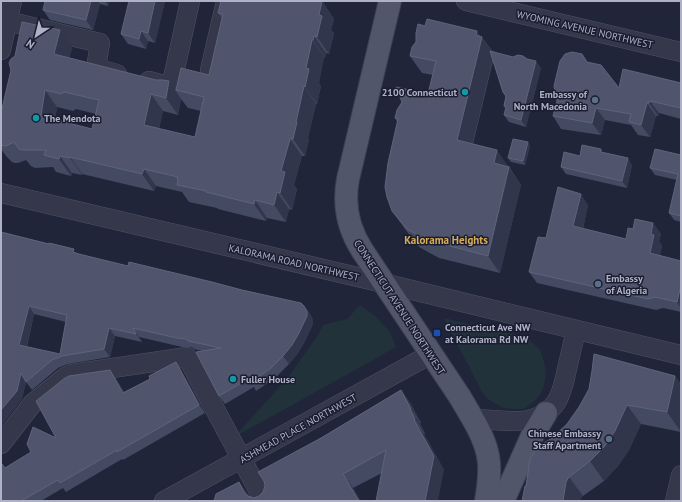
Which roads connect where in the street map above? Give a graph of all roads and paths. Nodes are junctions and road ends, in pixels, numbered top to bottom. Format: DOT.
graph roads {
  1 [pos="12,1"];
  2 [pos="190,1"];
  3 [pos="226,1"];
  4 [pos="390,1"];
  5 [pos="466,1"];
  6 [pos="8,22"];
  7 [pos="1,50"];
  8 [pos="681,52"];
  9 [pos="210,70"];
  10 [pos="1,193"];
  11 [pos="383,283"];
  12 [pos="576,330"];
  13 [pos="431,354"];
  14 [pos="681,355"];
  15 [pos="546,413"];
  16 [pos="473,419"];
  17 [pos="1,444"];
  18 [pos="241,459"];
  19 [pos="681,475"];
  20 [pos="164,501"];
  21 [pos="264,501"];
  22 [pos="486,501"];
  23 [pos="503,501"];
  24 [pos="675,501"];
  1 -- 6 [label="street"];
  2 -- 6 [label="street"];
  3 -- 9 [label="street"];
  4 -- 11 [label="main road, CONNECTICUT AVENUE NORTHWEST"];
  5 -- 8 [label="street, WYOMING AVENUE NORTHWEST"];
  6 -- 7 [label="street"];
  10 -- 11 [label="street, KALORAMA ROAD NORTHWEST"];
  11 -- 12 [label="street, KALORAMA ROAD NORTHWEST"];
  11 -- 13 [label="main road, CONNECTICUT AVENUE NORTHWEST"];
  12 -- 14 [label="street, KALORAMA ROAD NORTHWEST"];
  12 -- 15 [label="street"];
  13 -- 16 [label="main road, CONNECTICUT AVENUE NORTHWEST"];
  13 -- 18 [label="street, ASHMEAD PLACE NORTHWEST"];
  15 -- 16 [label="street"];
  15 -- 23 [label="main road"];
  16 -- 22 [label="main road, CONNECTICUT AVENUE NORTHWEST"];
  17 -- 18 [label="street"];
  18 -- 20 [label="street, ASHMEAD PLACE NORTHWEST"];
  18 -- 21 [label="street"];
  19 -- 24 [label="street"];
}
